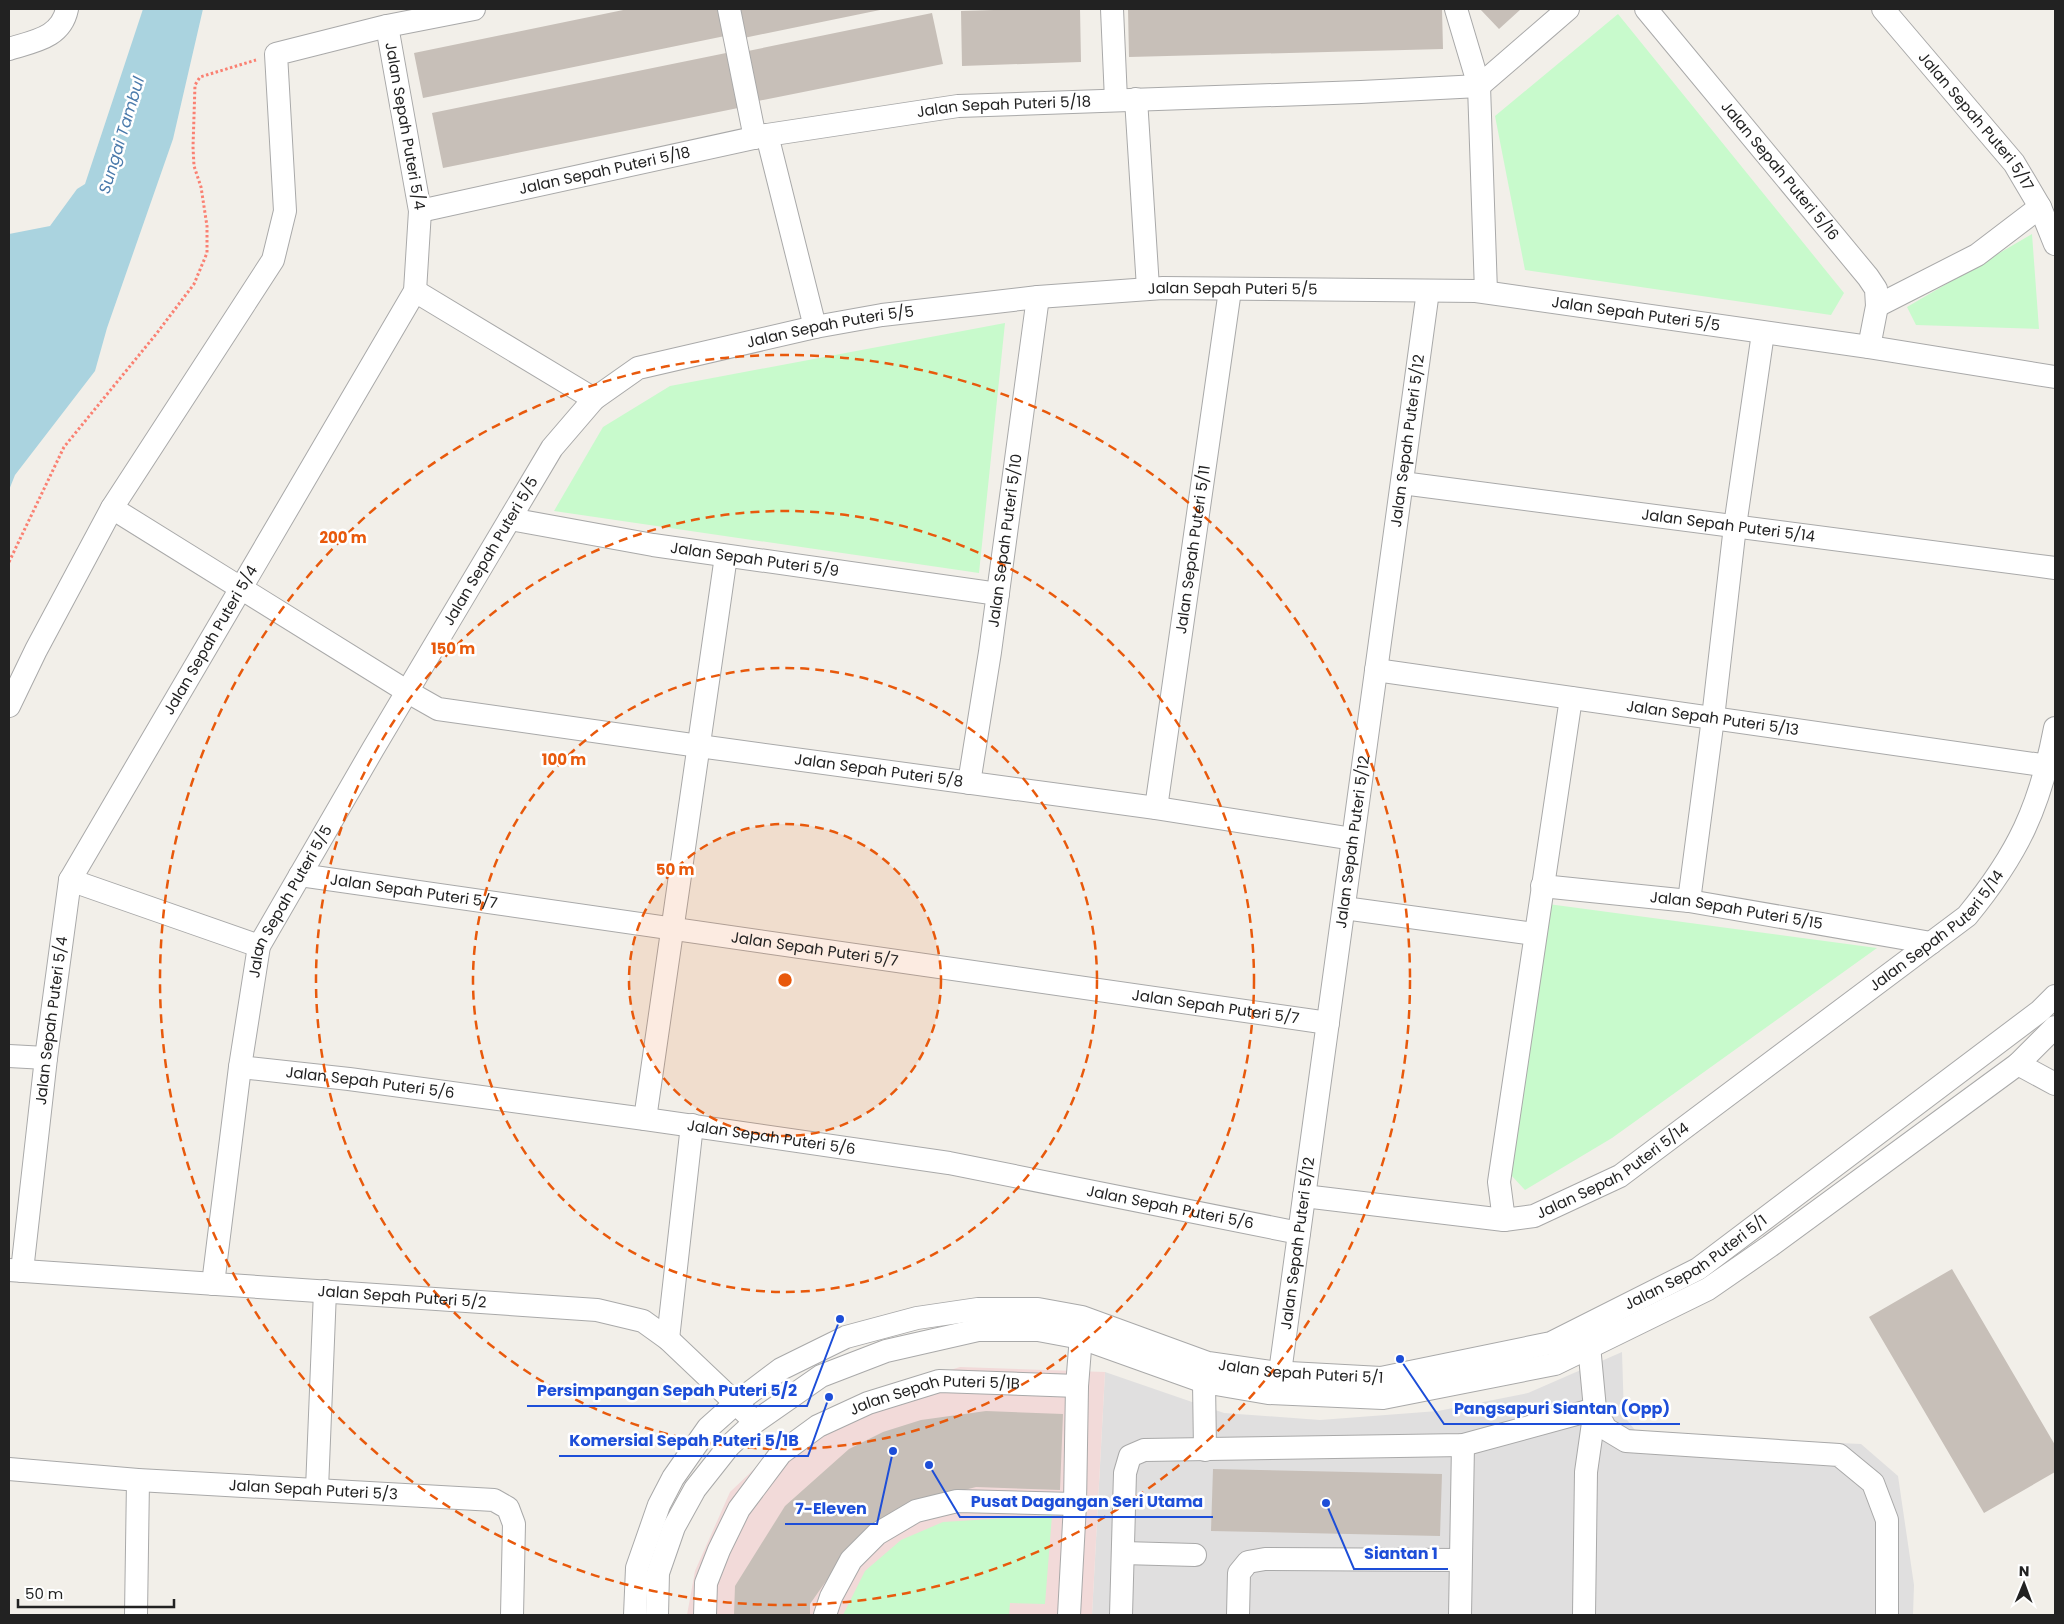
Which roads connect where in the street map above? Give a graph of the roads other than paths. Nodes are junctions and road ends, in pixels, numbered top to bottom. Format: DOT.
graph roads {
  1 [pos="67,9"];
  2 [pos="474,9"];
  3 [pos="729,9"];
  4 [pos="1112,9"];
  5 [pos="1456,9"];
  6 [pos="1568,9"];
  7 [pos="1646,9"];
  8 [pos="1883,9"];
  9 [pos="388,26"];
  10 [pos="9,49"];
  11 [pos="1479,86"];
  12 [pos="1126,100"];
  13 [pos="761,137"];
  14 [pos="2040,207"];
  15 [pos="420,211"];
  16 [pos="2055,244"];
  17 [pos="1148,288"];
  18 [pos="415,290"];
  19 [pos="1230,290"];
  20 [pos="1428,291"];
  21 [pos="1486,292"];
  22 [pos="1038,297"];
  23 [pos="1877,306"];
  24 [pos="815,327"];
  25 [pos="1763,333"];
  26 [pos="1869,347"];
  27 [pos="2055,377"];
  28 [pos="594,399"];
  29 [pos="1402,483"];
  30 [pos="112,508"];
  31 [pos="510,519"];
  32 [pos="1735,526"];
  33 [pos="726,556"];
  34 [pos="2054,561"];
  35 [pos="242,589"];
  36 [pos="998,594"];
  37 [pos="1376,670"];
  38 [pos="408,692"];
  39 [pos="1571,698"];
  40 [pos="9,706"];
  41 [pos="1713,718"];
  42 [pos="2055,728"];
  43 [pos="699,746"];
  44 [pos="2048,766"];
  45 [pos="969,784"];
  46 [pos="1156,808"];
  47 [pos="1353,839"];
  48 [pos="300,875"];
  49 [pos="70,880"];
  50 [pos="1542,886"];
  51 [pos="1689,901"];
  52 [pos="1344,908"];
  53 [pos="672,930"];
  54 [pos="1535,934"];
  55 [pos="1931,943"];
  56 [pos="259,946"];
  57 [pos="2055,996"];
  58 [pos="1328,1023"];
  59 [pos="2055,1028"];
  60 [pos="9,1056"];
  61 [pos="46,1058"];
  62 [pos="2018,1064"];
  63 [pos="240,1067"];
  64 [pos="2055,1084"];
  65 [pos="645,1119"];
  66 [pos="692,1125"];
  67 [pos="1304,1196"];
  68 [pos="1504,1220"];
  69 [pos="1299,1233"];
  70 [pos="16,1270"];
  71 [pos="213,1284"];
  72 [pos="325,1291"];
  73 [pos="1081,1328"];
  74 [pos="1588,1337"];
  75 [pos="668,1339"];
  76 [pos="1204,1382"];
  77 [pos="1279,1383"];
  78 [pos="1077,1386"];
  79 [pos="736,1403"];
  80 [pos="1595,1409"];
  81 [pos="756,1422"];
  82 [pos="1463,1445"];
  83 [pos="1205,1450"];
  84 [pos="9,1469"];
  85 [pos="138,1480"];
  86 [pos="318,1489"];
  87 [pos="1074,1504"];
  88 [pos="1123,1553"];
  89 [pos="1195,1555"];
  90 [pos="1459,1560"];
  91 [pos="136,1615"];
  92 [pos="512,1615"];
  93 [pos="635,1615"];
  94 [pos="657,1615"];
  95 [pos="704,1615"];
  96 [pos="825,1615"];
  97 [pos="1069,1615"];
  98 [pos="1121,1615"];
  99 [pos="1238,1615"];
  100 [pos="1460,1615"];
  101 [pos="1584,1615"];
  102 [pos="1887,1615"];
  1 -- 10 [label="street"];
  2 -- 9 [label="street"];
  3 -- 13 [label="street"];
  4 -- 12 [label="street"];
  5 -- 11 [label="street"];
  6 -- 11 [label="street"];
  7 -- 23 [label="street, Jalan Sepah Puteri 5/16"];
  8 -- 14 [label="street, Jalan Sepah Puteri 5/17"];
  9 -- 15 [label="street, Jalan Sepah Puteri 5/4"];
  9 -- 30 [label="street"];
  11 -- 12 [label="street, Jalan Sepah Puteri 5/18"];
  11 -- 21 [label="street"];
  12 -- 13 [label="street, Jalan Sepah Puteri 5/18"];
  12 -- 17 [label="street"];
  13 -- 15 [label="street, Jalan Sepah Puteri 5/18"];
  13 -- 24 [label="street"];
  14 -- 16 [label="street, Jalan Sepah Puteri 5/17"];
  14 -- 23 [label="street"];
  15 -- 18 [label="street, Jalan Sepah Puteri 5/4"];
  17 -- 19 [label="street, Jalan Sepah Puteri 5/5"];
  17 -- 22 [label="street, Jalan Sepah Puteri 5/5"];
  18 -- 28 [label="street"];
  18 -- 35 [label="street, Jalan Sepah Puteri 5/4"];
  19 -- 20 [label="street, Jalan Sepah Puteri 5/5"];
  19 -- 46 [label="street, Jalan Sepah Puteri 5/11"];
  20 -- 21 [label="street, Jalan Sepah Puteri 5/5"];
  20 -- 29 [label="street, Jalan Sepah Puteri 5/12"];
  21 -- 25 [label="street, Jalan Sepah Puteri 5/5"];
  22 -- 24 [label="street, Jalan Sepah Puteri 5/5"];
  22 -- 36 [label="street, Jalan Sepah Puteri 5/10"];
  23 -- 26 [label="street, Jalan Sepah Puteri 5/16"];
  24 -- 28 [label="street, Jalan Sepah Puteri 5/5"];
  25 -- 26 [label="street, Jalan Sepah Puteri 5/5"];
  25 -- 32 [label="street"];
  26 -- 27 [label="street, Jalan Sepah Puteri 5/5"];
  28 -- 31 [label="street, Jalan Sepah Puteri 5/5"];
  29 -- 32 [label="street, Jalan Sepah Puteri 5/14"];
  29 -- 37 [label="street, Jalan Sepah Puteri 5/12"];
  30 -- 35 [label="street, Jalan Sepah Puteri 5/8"];
  30 -- 40 [label="street"];
  31 -- 33 [label="street, Jalan Sepah Puteri 5/9"];
  31 -- 38 [label="street, Jalan Sepah Puteri 5/5"];
  32 -- 34 [label="street, Jalan Sepah Puteri 5/14"];
  32 -- 41 [label="street"];
  33 -- 36 [label="street, Jalan Sepah Puteri 5/9"];
  33 -- 43 [label="street"];
  35 -- 38 [label="street, Jalan Sepah Puteri 5/8"];
  35 -- 49 [label="street, Jalan Sepah Puteri 5/4"];
  36 -- 45 [label="street, Jalan Sepah Puteri 5/10"];
  37 -- 39 [label="street, Jalan Sepah Puteri 5/13"];
  37 -- 47 [label="street, Jalan Sepah Puteri 5/12"];
  38 -- 43 [label="street, Jalan Sepah Puteri 5/8"];
  38 -- 48 [label="street, Jalan Sepah Puteri 5/5"];
  39 -- 41 [label="street, Jalan Sepah Puteri 5/13"];
  39 -- 50 [label="street"];
  41 -- 44 [label="street, Jalan Sepah Puteri 5/13"];
  41 -- 51 [label="street"];
  42 -- 44 [label="street, Jalan Sepah Puteri 5/14"];
  43 -- 45 [label="street, Jalan Sepah Puteri 5/8"];
  43 -- 53 [label="street"];
  44 -- 55 [label="street, Jalan Sepah Puteri 5/14"];
  45 -- 46 [label="street, Jalan Sepah Puteri 5/8"];
  46 -- 47 [label="street, Jalan Sepah Puteri 5/8"];
  47 -- 52 [label="street, Jalan Sepah Puteri 5/12"];
  48 -- 53 [label="street, Jalan Sepah Puteri 5/7"];
  48 -- 56 [label="street, Jalan Sepah Puteri 5/5"];
  49 -- 56 [label="street"];
  49 -- 61 [label="street, Jalan Sepah Puteri 5/4"];
  50 -- 51 [label="street, Jalan Sepah Puteri 5/15"];
  50 -- 54 [label="street"];
  51 -- 55 [label="street, Jalan Sepah Puteri 5/15"];
  52 -- 54 [label="street"];
  52 -- 58 [label="street, Jalan Sepah Puteri 5/12"];
  53 -- 58 [label="street, Jalan Sepah Puteri 5/7"];
  53 -- 65 [label="street"];
  54 -- 68 [label="street"];
  55 -- 68 [label="street, Jalan Sepah Puteri 5/14"];
  56 -- 63 [label="street, Jalan Sepah Puteri 5/5"];
  57 -- 74 [label="street, Jalan Sepah Puteri 5/1"];
  58 -- 67 [label="street, Jalan Sepah Puteri 5/12"];
  59 -- 62 [label="street"];
  60 -- 61 [label="street"];
  61 -- 70 [label="street, Jalan Sepah Puteri 5/4"];
  62 -- 64 [label="street"];
  62 -- 74 [label="street"];
  63 -- 65 [label="street, Jalan Sepah Puteri 5/6"];
  63 -- 71 [label="street, Jalan Sepah Puteri 5/5"];
  65 -- 66 [label="street, Jalan Sepah Puteri 5/6"];
  66 -- 69 [label="street, Jalan Sepah Puteri 5/6"];
  66 -- 75 [label="street"];
  67 -- 68 [label="street, Jalan Sepah Puteri 5/14"];
  67 -- 69 [label="street, Jalan Sepah Puteri 5/12"];
  69 -- 77 [label="street, Jalan Sepah Puteri 5/12"];
  70 -- 71 [label="street, Jalan Sepah Puteri 5/2"];
  71 -- 72 [label="street, Jalan Sepah Puteri 5/2"];
  72 -- 75 [label="street, Jalan Sepah Puteri 5/2"];
  72 -- 86 [label="street"];
  73 -- 76 [label="street"];
  73 -- 77 [label="street, Jalan Sepah Puteri 5/1"];
  73 -- 78 [label="street"];
  73 -- 79 [label="street, Jalan Sepah Puteri 5/1"];
  73 -- 81 [label="street"];
  74 -- 77 [label="street, Jalan Sepah Puteri 5/1"];
  74 -- 80 [label="street"];
  75 -- 79 [label="street, Jalan Sepah Puteri 5/2"];
  76 -- 77 [label="street"];
  76 -- 83 [label="street"];
  78 -- 87 [label="street"];
  78 -- 95 [label="street, Jalan Sepah Puteri 5/1B"];
  79 -- 81 [label="street, Jalan Sepah Puteri 5/2"];
  79 -- 93 [label="street, Jalan Sepah Puteri 5/1"];
  80 -- 82 [label="street"];
  80 -- 101 [label="street"];
  80 -- 102 [label="street"];
  81 -- 94 [label="street"];
  82 -- 83 [label="street"];
  82 -- 90 [label="street"];
  83 -- 88 [label="street"];
  84 -- 85 [label="street, Jalan Sepah Puteri 5/3"];
  85 -- 86 [label="street, Jalan Sepah Puteri 5/3"];
  85 -- 91 [label="street"];
  86 -- 92 [label="street, Jalan Sepah Puteri 5/3"];
  87 -- 96 [label="street"];
  87 -- 97 [label="street"];
  88 -- 89 [label="street"];
  88 -- 98 [label="street"];
  90 -- 99 [label="street"];
  90 -- 100 [label="street"];
}
